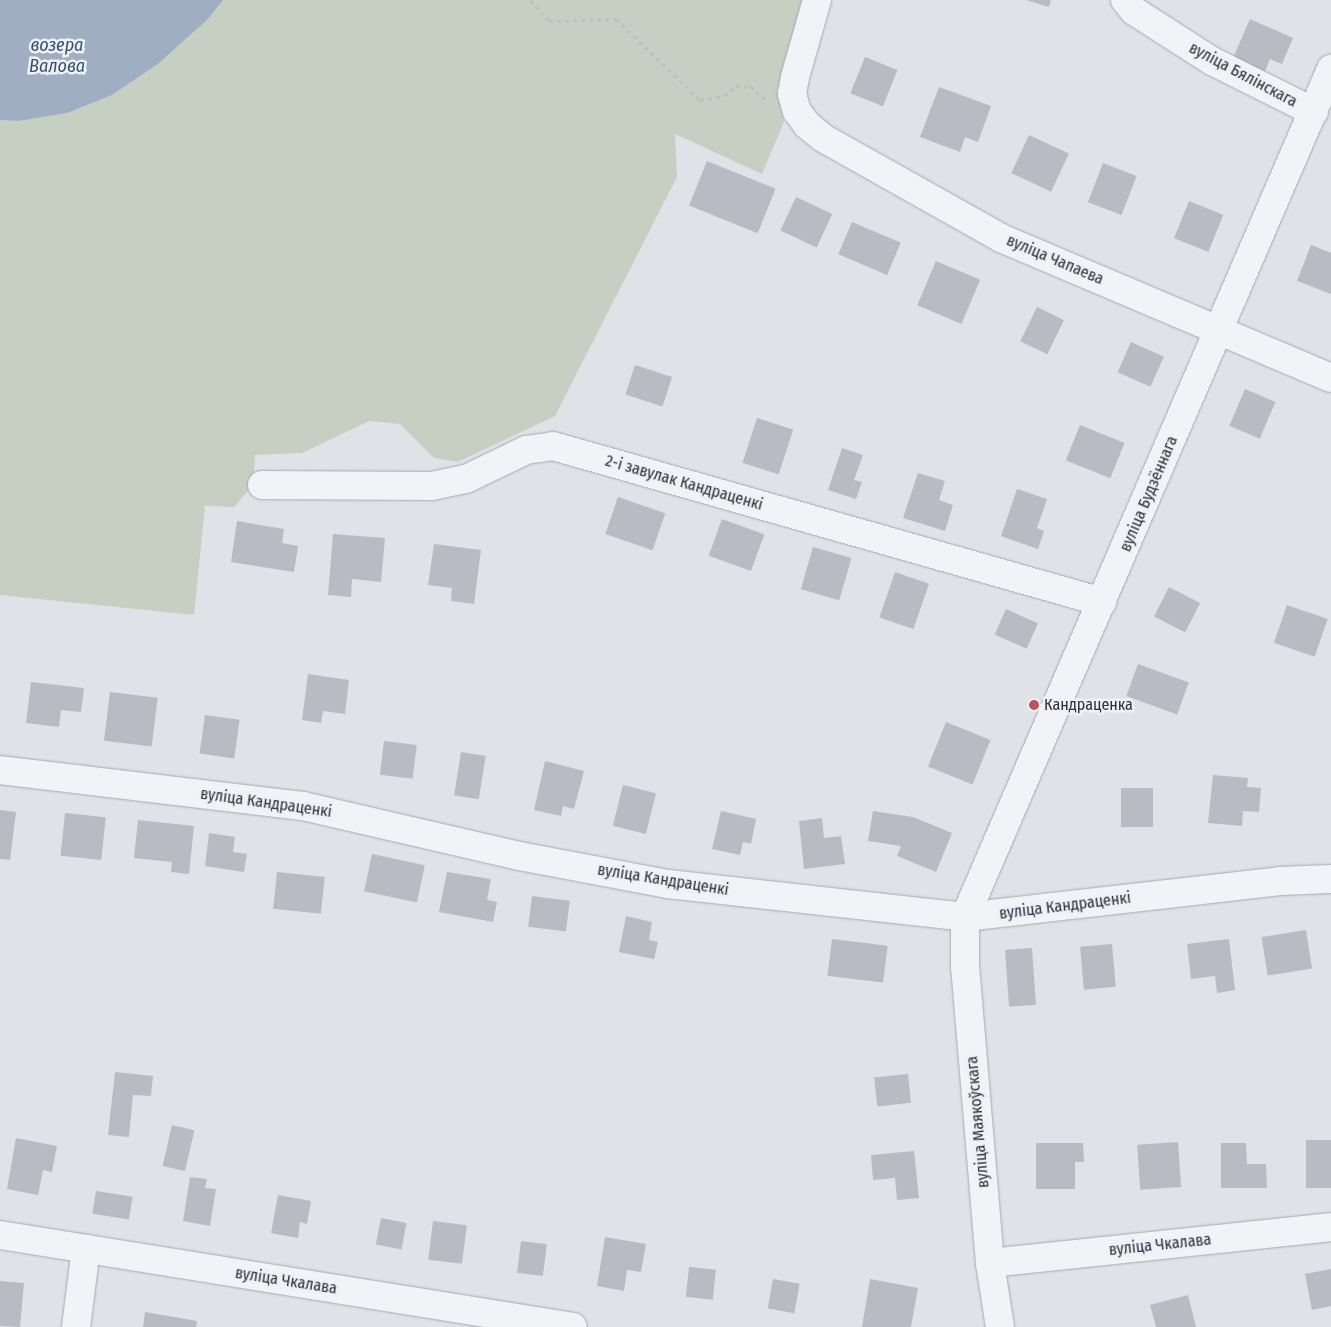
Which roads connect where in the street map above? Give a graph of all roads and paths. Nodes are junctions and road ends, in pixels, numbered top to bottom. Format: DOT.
graph roads {
  1 [pos="530,0"];
  2 [pos="817,0"];
  3 [pos="1125,0"];
  4 [pos="1331,70"];
  5 [pos="795,103"];
  6 [pos="1314,112"];
  7 [pos="1219,330"];
  8 [pos="1331,378"];
  9 [pos="262,485"];
  10 [pos="1102,602"];
  11 [pos="0,770"];
  12 [pos="1331,880"];
  13 [pos="965,917"];
  14 [pos="1331,1227"];
  15 [pos="0,1235"];
  16 [pos="86,1248"];
  17 [pos="990,1263"];
  18 [pos="507,1322"];
  19 [pos="76,1327"];
  20 [pos="573,1327"];
  21 [pos="1000,1327"];
  1 -- 5 [label="path"];
  2 -- 5 [label="street"];
  3 -- 6 [label="street, вуліца Бялінскага"];
  4 -- 6 [label="street, вуліца Будзённага"];
  5 -- 7 [label="street, вуліца Чапаева"];
  6 -- 7 [label="street, вуліца Будзённага"];
  7 -- 8 [label="street, вуліца Чапаева"];
  7 -- 10 [label="street, вуліца Будзённага"];
  9 -- 10 [label="street, 2-і завулак Кандраценкі"];
  10 -- 13 [label="street, вуліца Будзённага"];
  11 -- 13 [label="street, вуліца Кандраценкі"];
  12 -- 13 [label="street, вуліца Кандраценкі"];
  13 -- 17 [label="street, вуліца Маякоўскага"];
  14 -- 17 [label="street, вуліца Чкалава"];
  15 -- 16 [label="street, вуліца Чкалава"];
  16 -- 18 [label="street, вуліца Чкалава"];
  16 -- 19 [label="street"];
  17 -- 21 [label="street, вуліца Маякоўскага"];
  18 -- 20 [label="street, вуліца Чкалава"];
}
